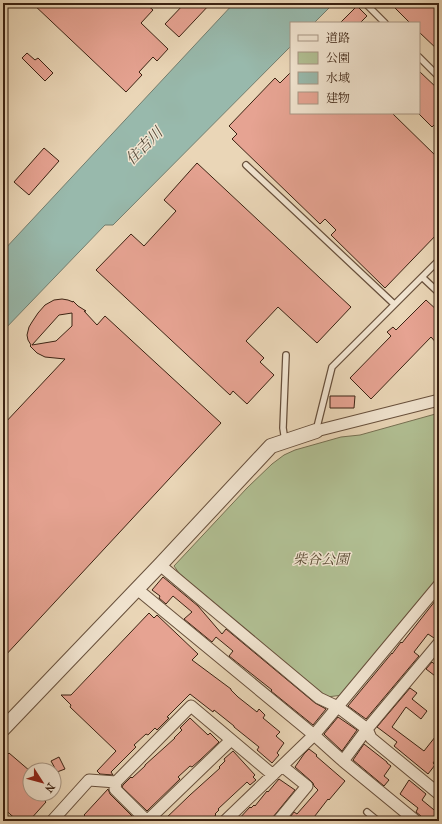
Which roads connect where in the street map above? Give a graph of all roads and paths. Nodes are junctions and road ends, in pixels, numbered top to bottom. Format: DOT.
graph roads {
  1 [pos="365,3"];
  2 [pos="384,22"];
  3 [pos="420,58"];
  4 [pos="439,78"];
  5 [pos="246,165"];
  6 [pos="439,260"];
  7 [pos="422,276"];
  8 [pos="439,293"];
  9 [pos="394,304"];
  10 [pos="286,355"];
  11 [pos="439,400"];
  12 [pos="316,431"];
  13 [pos="285,441"];
  14 [pos="160,566"];
  15 [pos="439,585"];
  16 [pos="137,589"];
  17 [pos="439,643"];
  18 [pos="338,707"];
  19 [pos="367,729"];
  20 [pos="3,730"];
  21 [pos="314,735"];
  22 [pos="231,740"];
  23 [pos="343,761"];
  24 [pos="282,766"];
  25 [pos="273,775"];
  26 [pos="116,782"];
  27 [pos="439,794"];
  28 [pos="367,812"];
  29 [pos="52,821"];
  30 [pos="147,821"];
  31 [pos="226,821"];
  32 [pos="278,821"];
  33 [pos="378,821"];
  34 [pos="416,821"];
  1 -- 2 [label="lane"];
  3 -- 4 [label="lane"];
  5 -- 9 [label="lane"];
  6 -- 7 [label="lane"];
  7 -- 8 [label="lane"];
  7 -- 9 [label="lane"];
  9 -- 12 [label="lane"];
  10 -- 13 [label="lane"];
  11 -- 12 [label="street"];
  12 -- 13 [label="street"];
  13 -- 14 [label="street"];
  14 -- 16 [label="street"];
  14 -- 18 [label="street"];
  15 -- 18 [label="street"];
  16 -- 20 [label="street"];
  16 -- 21 [label="street"];
  17 -- 19 [label="street"];
  18 -- 19 [label="street"];
  18 -- 21 [label="street"];
  19 -- 23 [label="street"];
  19 -- 27 [label="street"];
  21 -- 23 [label="street"];
  21 -- 24 [label="street"];
  22 -- 25 [label="street"];
  22 -- 26 [label="street"];
  22 -- 30 [label="street"];
  23 -- 34 [label="street"];
  24 -- 25 [label="street"];
  24 -- 32 [label="street"];
  25 -- 31 [label="street"];
  26 -- 29 [label="street"];
  26 -- 30 [label="street"];
  28 -- 33 [label="lane"];
}
